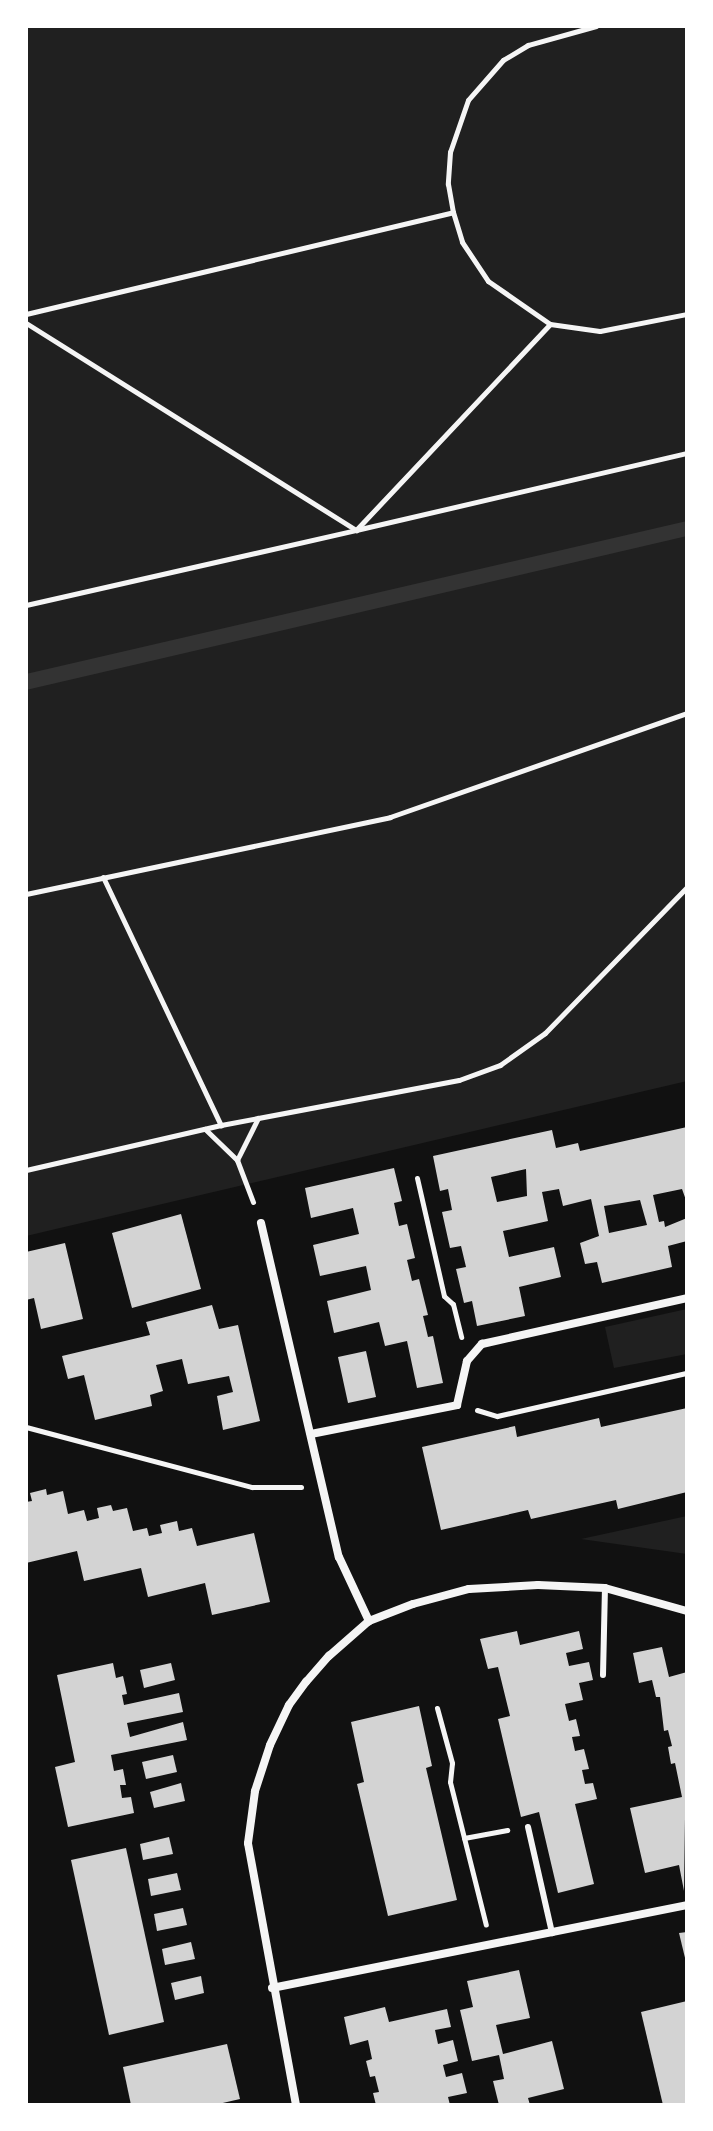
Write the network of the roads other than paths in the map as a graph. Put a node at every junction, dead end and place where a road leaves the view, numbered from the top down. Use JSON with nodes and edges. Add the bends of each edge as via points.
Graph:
{"nodes":[{"id":1,"x":261,"y":1223,"type":"road end"},
{"id":2,"x":687,"y":1298,"type":"edge"},
{"id":3,"x":311,"y":1434,"type":"junction"},
{"id":4,"x":605,"y":1588,"type":"junction"},
{"id":5,"x":687,"y":1611,"type":"edge"},
{"id":6,"x":369,"y":1621,"type":"junction"},
{"id":7,"x":603,"y":1675,"type":"dead end"},
{"id":8,"x":528,"y":1827,"type":"road end"},
{"id":9,"x":687,"y":1905,"type":"edge"},
{"id":10,"x":552,"y":1933,"type":"junction"},
{"id":11,"x":272,"y":1988,"type":"junction"},
{"id":12,"x":296,"y":2105,"type":"edge"}],
"edges":[{"from":1,"to":3,"type":"street"},
{"from":2,"to":3,"type":"street","via":[[482,1344],[467,1361],[457,1405]]},
{"from":3,"to":6,"type":"street","via":[[339,1557]]},
{"from":4,"to":5,"type":"street"},
{"from":4,"to":6,"type":"street","via":[[469,1589]]},
{"from":4,"to":7,"type":"lane"},
{"from":6,"to":11,"type":"street","via":[[329,1656],[289,1705],[255,1791],[248,1843]]},
{"from":8,"to":10,"type":"lane"},
{"from":9,"to":10,"type":"street"},
{"from":10,"to":11,"type":"street"},
{"from":11,"to":12,"type":"street"}]}
